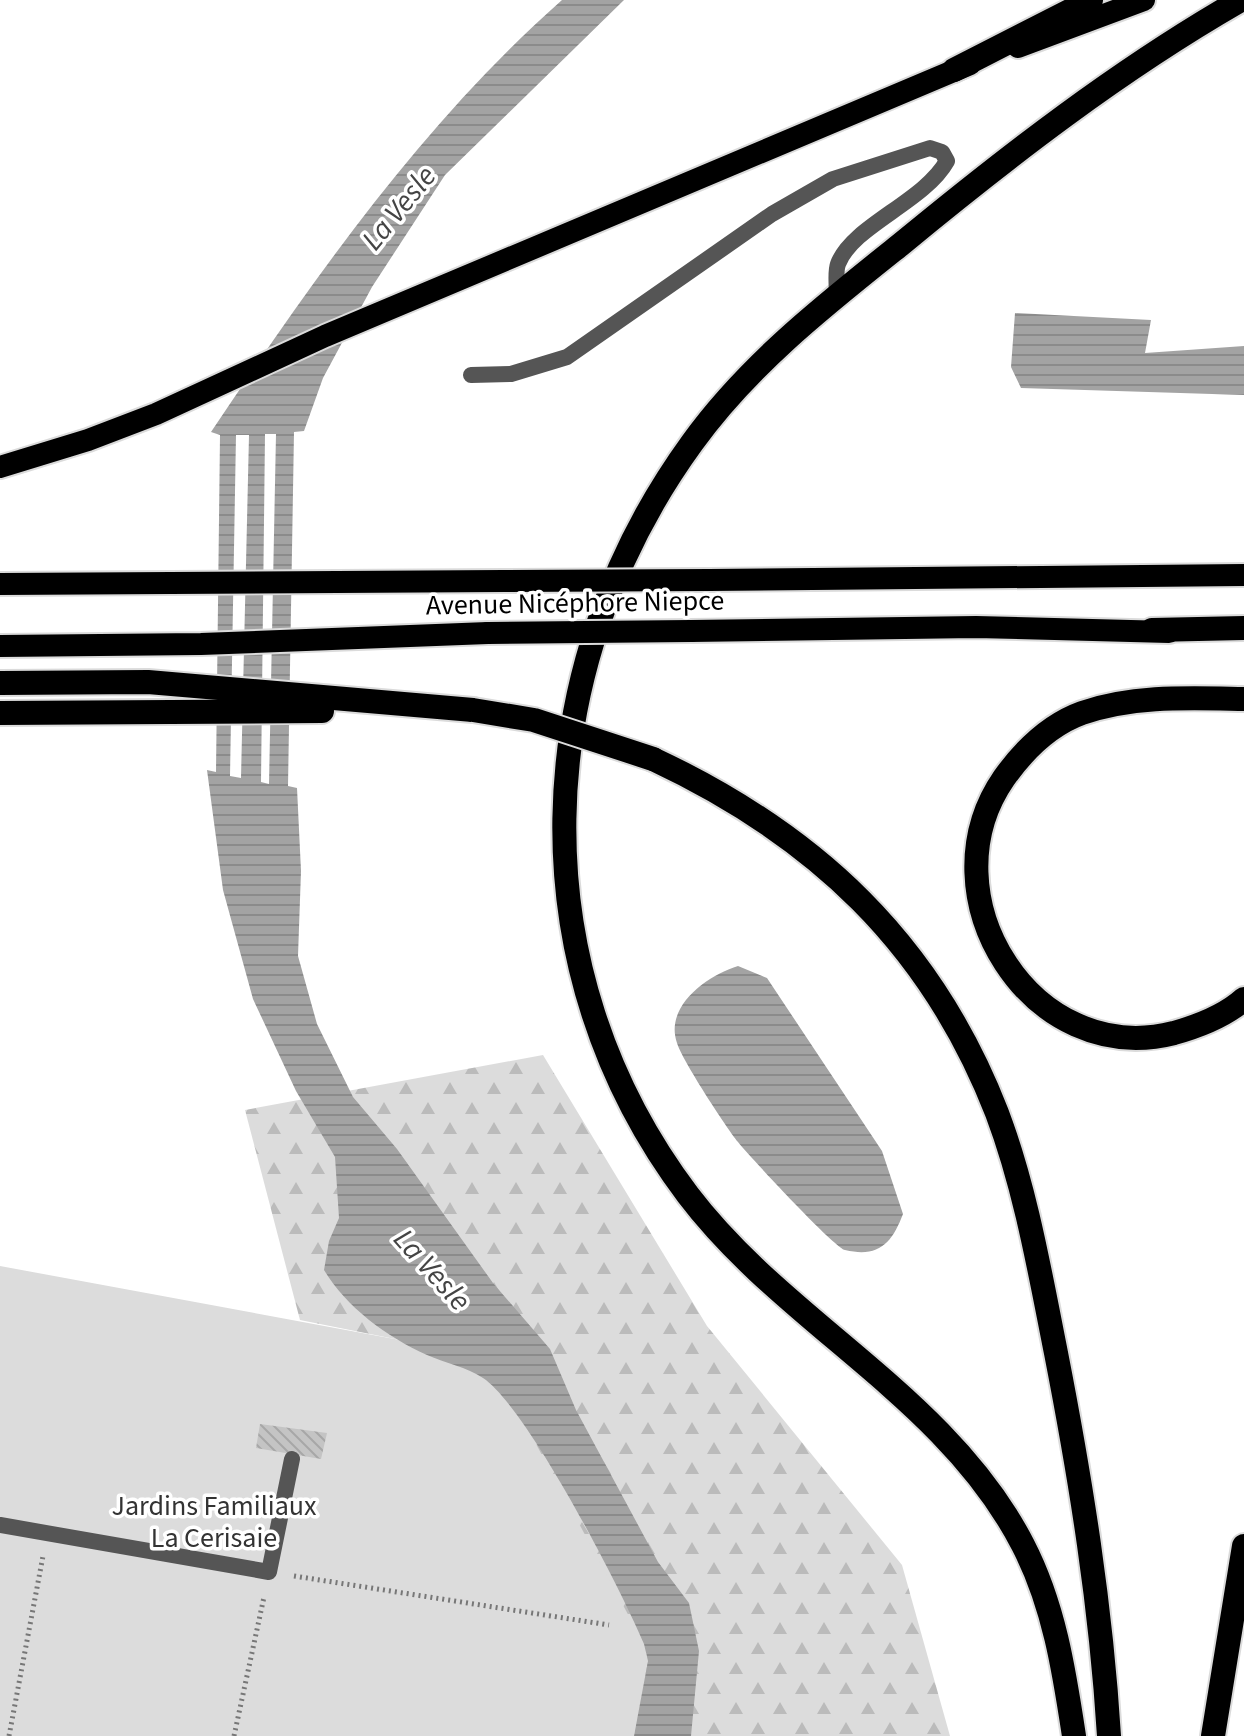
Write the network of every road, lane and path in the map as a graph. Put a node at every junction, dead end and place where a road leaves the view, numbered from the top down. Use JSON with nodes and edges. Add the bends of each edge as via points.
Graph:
{"nodes":[{"id":1,"x":1091,"y":0,"type":"edge"},
{"id":2,"x":1144,"y":0,"type":"edge"},
{"id":3,"x":1241,"y":0,"type":"edge"},
{"id":4,"x":954,"y":70,"type":"junction"},
{"id":5,"x":837,"y":295,"type":"junction"},
{"id":6,"x":471,"y":375,"type":"dead end"},
{"id":7,"x":0,"y":467,"type":"edge"},
{"id":8,"x":1244,"y":575,"type":"edge"},
{"id":9,"x":0,"y":584,"type":"edge"},
{"id":10,"x":1244,"y":628,"type":"edge"},
{"id":11,"x":1152,"y":630,"type":"junction"},
{"id":12,"x":1244,"y":640,"type":"edge"},
{"id":13,"x":0,"y":646,"type":"edge"},
{"id":14,"x":0,"y":683,"type":"edge"},
{"id":15,"x":1244,"y":699,"type":"edge"},
{"id":16,"x":473,"y":710,"type":"junction"},
{"id":17,"x":0,"y":713,"type":"edge"},
{"id":18,"x":1244,"y":999,"type":"edge"},
{"id":19,"x":292,"y":1459,"type":"dead end"},
{"id":20,"x":0,"y":1525,"type":"edge"},
{"id":21,"x":47,"y":1533,"type":"junction"},
{"id":22,"x":1244,"y":1546,"type":"edge"},
{"id":23,"x":269,"y":1572,"type":"junction"},
{"id":24,"x":609,"y":1625,"type":"dead end"},
{"id":25,"x":9,"y":1736,"type":"edge"},
{"id":26,"x":234,"y":1736,"type":"edge"},
{"id":27,"x":1074,"y":1736,"type":"edge"},
{"id":28,"x":1109,"y":1736,"type":"edge"},
{"id":29,"x":1213,"y":1736,"type":"edge"}],
"edges":[{"from":1,"to":4,"type":"highway"},
{"from":2,"to":4,"type":"highway"},
{"from":3,"to":5,"type":"highway","via":[[1087,98]]},
{"from":4,"to":7,"type":"highway","via":[[156,414]]},
{"from":5,"to":6,"type":"lane","via":[[837,265],[849,246],[937,179],[947,161],[942,152],[930,148],[833,179],[772,214],[567,357],[511,374]]},
{"from":5,"to":27,"type":"highway","via":[[749,376],[694,440],[645,514],[621,566],[584,667],[565,764],[562,840],[568,905],[591,1009],[633,1110],[659,1155],[727,1241],[920,1413],[1005,1514],[1038,1577],[1053,1621]]},
{"from":8,"to":9,"type":"highway","bridge":true},
{"from":10,"to":11,"type":"highway"},
{"from":11,"to":12,"type":"highway","name":"Avenue Nicéphore Niepce"},
{"from":11,"to":13,"type":"highway","name":"Avenue Nicéphore Niepce","bridge":true,"via":[[488,633]]},
{"from":14,"to":16,"type":"highway","via":[[148,682]]},
{"from":15,"to":18,"type":"highway","via":[[1147,699],[1081,714],[1052,728],[1017,759],[1001,783],[981,826],[976,856],[989,936],[1014,979],[1052,1013],[1099,1034],[1142,1038],[1188,1029]]},
{"from":16,"to":17,"type":"highway"},
{"from":16,"to":28,"type":"highway","bridge":true,"via":[[547,724],[653,759],[718,789],[809,851],[857,896],[903,945],[940,998],[997,1113],[1033,1239],[1093,1562]]},
{"from":19,"to":23,"type":"lane"},
{"from":20,"to":21,"type":"lane"},
{"from":21,"to":23,"type":"lane"},
{"from":21,"to":25,"type":"path"},
{"from":22,"to":29,"type":"highway"},
{"from":23,"to":24,"type":"path"},
{"from":23,"to":26,"type":"path"}]}
